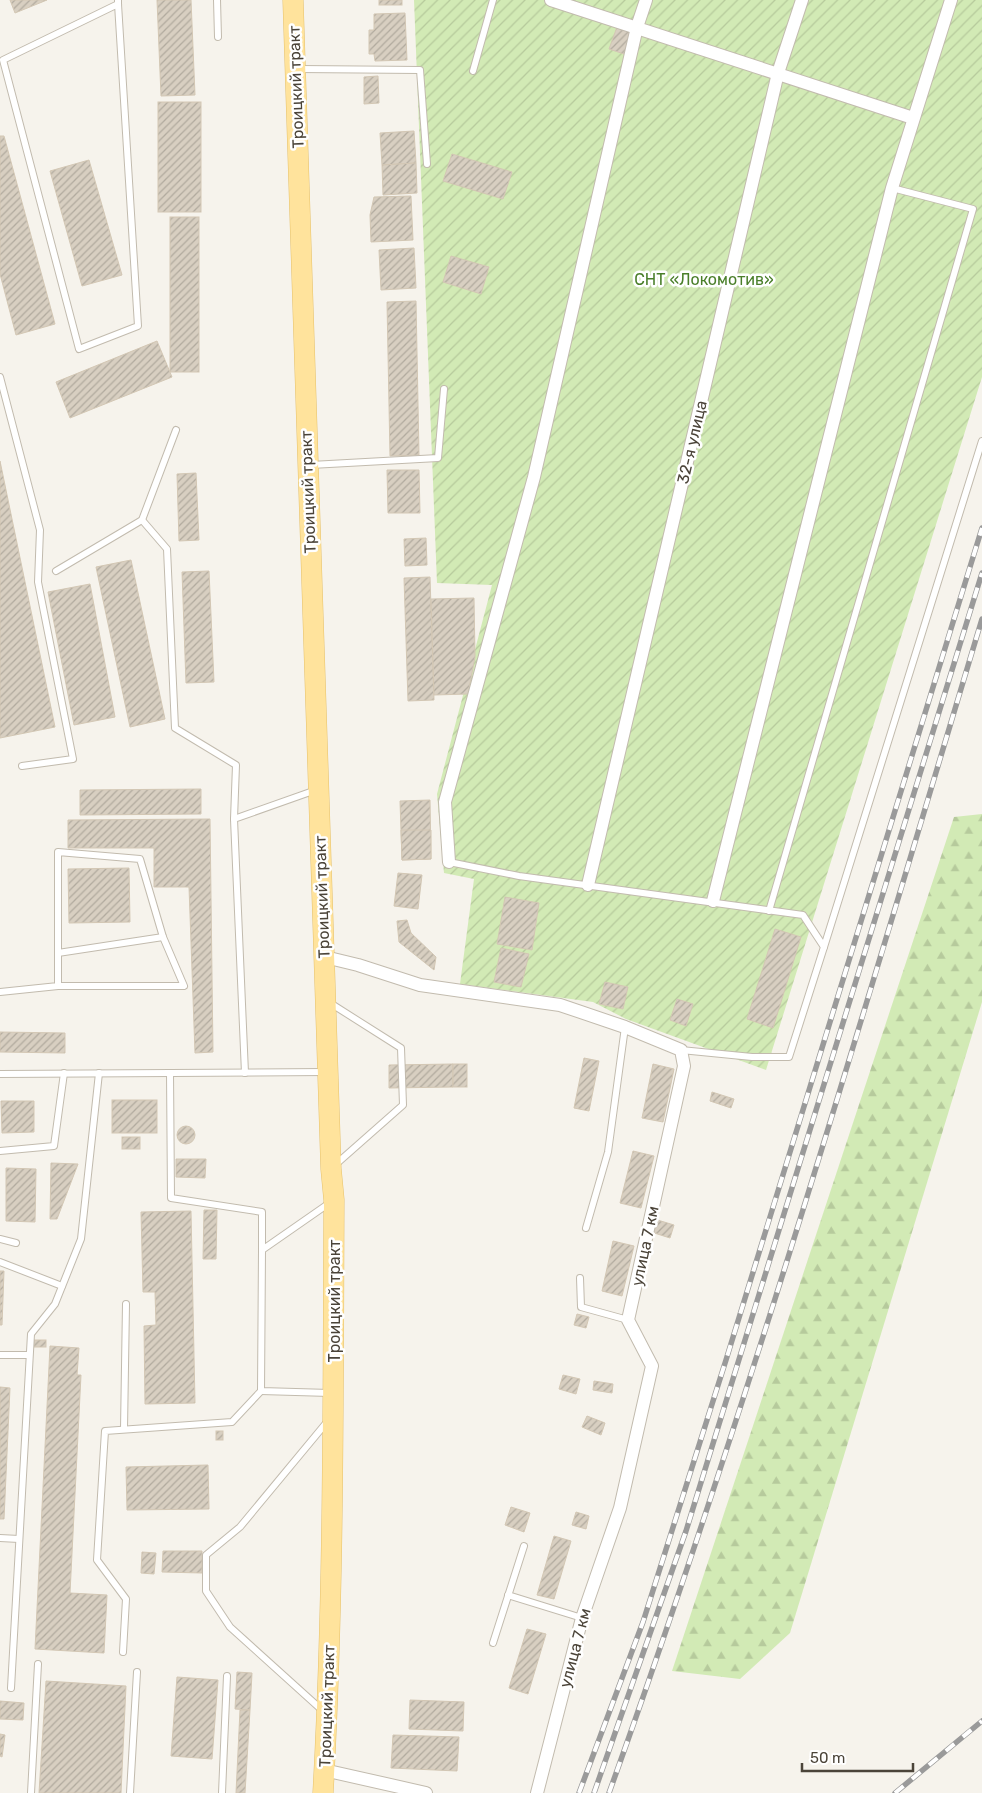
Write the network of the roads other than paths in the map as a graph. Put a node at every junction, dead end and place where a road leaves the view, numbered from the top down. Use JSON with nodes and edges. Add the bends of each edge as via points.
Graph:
{"nodes":[{"id":1,"x":217,"y":0,"type":"edge"},
{"id":2,"x":293,"y":0,"type":"edge"},
{"id":3,"x":493,"y":0,"type":"edge"},
{"id":4,"x":551,"y":0,"type":"edge"},
{"id":5,"x":646,"y":0,"type":"edge"},
{"id":6,"x":802,"y":0,"type":"edge"},
{"id":7,"x":951,"y":0,"type":"edge"},
{"id":8,"x":118,"y":2,"type":"edge"},
{"id":9,"x":637,"y":27,"type":"junction"},
{"id":10,"x":218,"y":37,"type":"dead end"},
{"id":11,"x":295,"y":69,"type":"junction"},
{"id":12,"x":473,"y":71,"type":"dead end"},
{"id":13,"x":778,"y":73,"type":"junction"},
{"id":14,"x":913,"y":118,"type":"junction"},
{"id":15,"x":427,"y":164,"type":"dead end"},
{"id":16,"x":892,"y":188,"type":"junction"},
{"id":17,"x":0,"y":377,"type":"edge"},
{"id":18,"x":444,"y":389,"type":"dead end"},
{"id":19,"x":176,"y":430,"type":"dead end"},
{"id":20,"x":982,"y":440,"type":"edge"},
{"id":21,"x":308,"y":466,"type":"junction"},
{"id":22,"x":142,"y":520,"type":"junction"},
{"id":23,"x":56,"y":571,"type":"dead end"},
{"id":24,"x":22,"y":766,"type":"dead end"},
{"id":25,"x":318,"y":789,"type":"junction"},
{"id":26,"x":234,"y":820,"type":"junction"},
{"id":27,"x":448,"y":862,"type":"joint"},
{"id":28,"x":588,"y":885,"type":"junction"},
{"id":29,"x":713,"y":901,"type":"junction"},
{"id":30,"x":769,"y":910,"type":"junction"},
{"id":31,"x":163,"y":937,"type":"junction"},
{"id":32,"x":824,"y":947,"type":"junction"},
{"id":33,"x":58,"y":953,"type":"junction"},
{"id":34,"x":325,"y":957,"type":"junction"},
{"id":35,"x":58,"y":986,"type":"junction"},
{"id":36,"x":0,"y":992,"type":"edge"},
{"id":37,"x":327,"y":1001,"type":"junction"},
{"id":38,"x":625,"y":1027,"type":"junction"},
{"id":39,"x":680,"y":1050,"type":"junction"},
{"id":40,"x":327,"y":1072,"type":"junction"},
{"id":41,"x":64,"y":1073,"type":"junction"},
{"id":42,"x":99,"y":1073,"type":"junction"},
{"id":43,"x":170,"y":1073,"type":"junction"},
{"id":44,"x":245,"y":1073,"type":"junction"},
{"id":45,"x":0,"y":1074,"type":"edge"},
{"id":46,"x":0,"y":1150,"type":"edge"},
{"id":47,"x":330,"y":1169,"type":"junction"},
{"id":48,"x":334,"y":1200,"type":"junction"},
{"id":49,"x":586,"y":1228,"type":"dead end"},
{"id":50,"x":0,"y":1238,"type":"edge"},
{"id":51,"x":16,"y":1243,"type":"dead end"},
{"id":52,"x":262,"y":1250,"type":"junction"},
{"id":53,"x":0,"y":1262,"type":"edge"},
{"id":54,"x":580,"y":1278,"type":"dead end"},
{"id":55,"x":62,"y":1286,"type":"junction"},
{"id":56,"x":126,"y":1304,"type":"dead end"},
{"id":57,"x":628,"y":1320,"type":"junction"},
{"id":58,"x":0,"y":1355,"type":"edge"},
{"id":59,"x":29,"y":1355,"type":"junction"},
{"id":60,"x":261,"y":1391,"type":"junction"},
{"id":61,"x":333,"y":1393,"type":"junction"},
{"id":62,"x":333,"y":1415,"type":"junction"},
{"id":63,"x":124,"y":1429,"type":"junction"},
{"id":64,"x":0,"y":1538,"type":"edge"},
{"id":65,"x":19,"y":1539,"type":"junction"},
{"id":66,"x":524,"y":1546,"type":"dead end"},
{"id":67,"x":508,"y":1595,"type":"junction"},
{"id":68,"x":582,"y":1618,"type":"junction"},
{"id":69,"x":494,"y":1643,"type":"dead end"},
{"id":70,"x":123,"y":1652,"type":"dead end"},
{"id":71,"x":38,"y":1664,"type":"dead end"},
{"id":72,"x":137,"y":1672,"type":"dead end"},
{"id":73,"x":227,"y":1676,"type":"dead end"},
{"id":74,"x":11,"y":1688,"type":"dead end"},
{"id":75,"x":328,"y":1715,"type":"junction"},
{"id":76,"x":324,"y":1770,"type":"junction"},
{"id":77,"x":31,"y":1793,"type":"edge"},
{"id":78,"x":130,"y":1793,"type":"edge"},
{"id":79,"x":222,"y":1793,"type":"edge"},
{"id":80,"x":323,"y":1793,"type":"edge"},
{"id":81,"x":426,"y":1793,"type":"edge"},
{"id":82,"x":537,"y":1793,"type":"edge"}],
"edges":[{"from":1,"to":10,"type":"lane"},
{"from":2,"to":11,"type":"main road","name":"Троицкий тракт"},
{"from":3,"to":12,"type":"lane"},
{"from":4,"to":9,"type":"street"},
{"from":5,"to":9,"type":"street"},
{"from":6,"to":13,"type":"street","name":"32-я улица"},
{"from":7,"to":14,"type":"street"},
{"from":8,"to":8,"type":"lane","via":[[138,326],[80,349],[3,60]]},
{"from":9,"to":13,"type":"street"},
{"from":9,"to":27,"type":"street","via":[[534,477],[445,802]]},
{"from":11,"to":15,"type":"lane","via":[[420,70]]},
{"from":11,"to":21,"type":"main road","name":"Троицкий тракт"},
{"from":13,"to":14,"type":"street"},
{"from":13,"to":28,"type":"street","name":"32-я улица"},
{"from":14,"to":16,"type":"street"},
{"from":16,"to":29,"type":"street"},
{"from":16,"to":30,"type":"lane","via":[[974,210]]},
{"from":17,"to":24,"type":"lane","via":[[40,530],[38,582],[73,759]]},
{"from":18,"to":21,"type":"lane","via":[[438,458]]},
{"from":19,"to":22,"type":"lane"},
{"from":20,"to":32,"type":"lane"},
{"from":21,"to":25,"type":"main road","name":"Троицкий тракт"},
{"from":22,"to":23,"type":"lane"},
{"from":22,"to":26,"type":"lane","via":[[167,549],[175,728],[236,765]]},
{"from":25,"to":26,"type":"lane"},
{"from":25,"to":34,"type":"main road","name":"Троицкий тракт"},
{"from":26,"to":44,"type":"lane"},
{"from":27,"to":28,"type":"lane"},
{"from":28,"to":29,"type":"lane"},
{"from":29,"to":30,"type":"lane"},
{"from":30,"to":32,"type":"lane","via":[[803,916]]},
{"from":31,"to":33,"type":"lane"},
{"from":31,"to":33,"type":"lane","via":[[140,859],[58,852]]},
{"from":31,"to":35,"type":"lane","via":[[184,986]]},
{"from":32,"to":39,"type":"lane","via":[[789,1057]]},
{"from":33,"to":35,"type":"lane"},
{"from":34,"to":37,"type":"main road","name":"Троицкий тракт"},
{"from":34,"to":38,"type":"street","via":[[420,986],[560,1005]]},
{"from":35,"to":36,"type":"lane"},
{"from":37,"to":40,"type":"main road","name":"Троицкий тракт"},
{"from":37,"to":47,"type":"lane","via":[[401,1048],[403,1104]]},
{"from":38,"to":39,"type":"street"},
{"from":38,"to":49,"type":"lane","via":[[608,1152]]},
{"from":39,"to":57,"type":"street","name":"улица 7 км","via":[[684,1066]]},
{"from":40,"to":44,"type":"lane"},
{"from":40,"to":47,"type":"main road","name":"Троицкий тракт"},
{"from":41,"to":42,"type":"lane"},
{"from":41,"to":45,"type":"lane"},
{"from":41,"to":46,"type":"lane","via":[[54,1146]]},
{"from":42,"to":43,"type":"lane"},
{"from":42,"to":55,"type":"lane","via":[[82,1239]]},
{"from":43,"to":44,"type":"lane"},
{"from":43,"to":52,"type":"lane","via":[[172,1198],[262,1212]]},
{"from":47,"to":48,"type":"main road","name":"Троицкий тракт"},
{"from":48,"to":52,"type":"lane"},
{"from":48,"to":61,"type":"main road","name":"Троицкий тракт"},
{"from":50,"to":51,"type":"lane"},
{"from":52,"to":60,"type":"lane"},
{"from":53,"to":55,"type":"lane"},
{"from":54,"to":57,"type":"lane","via":[[581,1307]]},
{"from":55,"to":59,"type":"lane","via":[[55,1304],[31,1334]]},
{"from":56,"to":63,"type":"lane"},
{"from":57,"to":68,"type":"street","name":"улица 7 км","via":[[652,1366],[620,1508]]},
{"from":58,"to":59,"type":"lane"},
{"from":59,"to":65,"type":"lane"},
{"from":60,"to":61,"type":"lane"},
{"from":60,"to":63,"type":"lane","via":[[232,1422]]},
{"from":61,"to":62,"type":"main road","name":"Троицкий тракт"},
{"from":62,"to":75,"type":"main road","name":"Троицкий тракт"},
{"from":62,"to":75,"type":"lane","via":[[240,1527],[206,1555],[206,1591],[230,1627]]},
{"from":63,"to":70,"type":"lane","via":[[105,1431],[97,1560],[126,1599]]},
{"from":64,"to":65,"type":"lane"},
{"from":65,"to":74,"type":"lane"},
{"from":66,"to":67,"type":"lane"},
{"from":67,"to":68,"type":"lane"},
{"from":67,"to":69,"type":"lane"},
{"from":68,"to":82,"type":"street","name":"улица 7 км"},
{"from":71,"to":77,"type":"lane"},
{"from":72,"to":78,"type":"lane"},
{"from":73,"to":79,"type":"lane"},
{"from":75,"to":76,"type":"main road","name":"Троицкий тракт"},
{"from":76,"to":80,"type":"main road","name":"Троицкий тракт"},
{"from":76,"to":81,"type":"street"}]}
